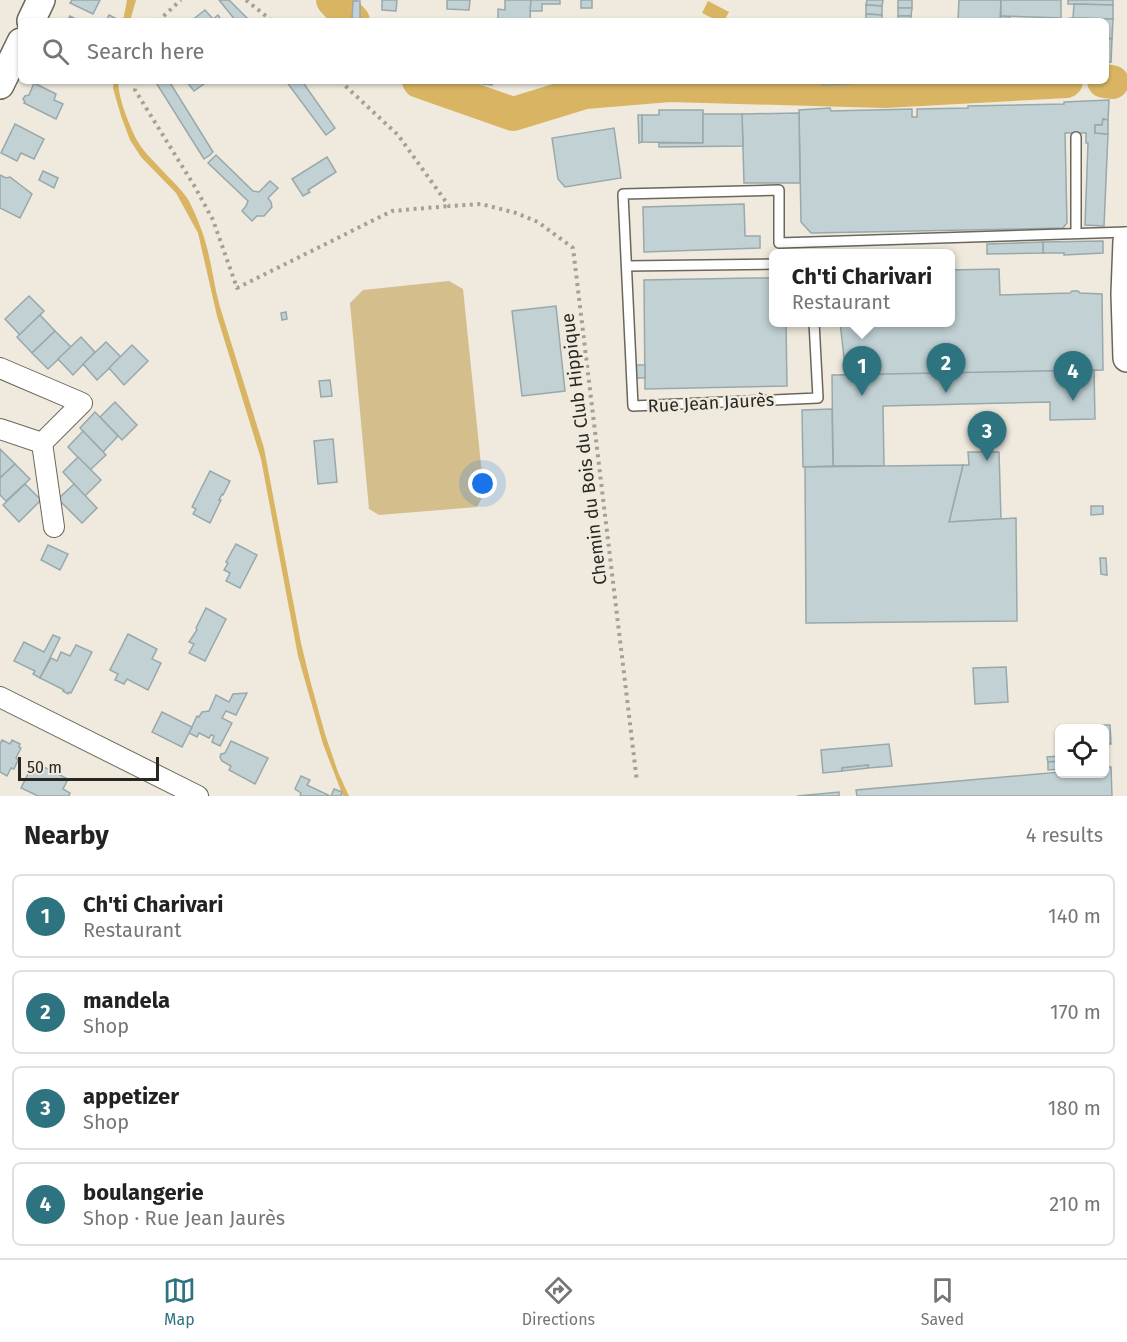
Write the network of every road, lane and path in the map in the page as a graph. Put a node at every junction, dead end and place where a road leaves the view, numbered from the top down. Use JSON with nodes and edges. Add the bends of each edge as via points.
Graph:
{"nodes":[{"id":1,"x":41,"y":0,"type":"edge"},
{"id":2,"x":181,"y":0,"type":"edge"},
{"id":3,"x":246,"y":0,"type":"edge"},
{"id":4,"x":32,"y":18,"type":"edge"},
{"id":5,"x":161,"y":18,"type":"edge"},
{"id":6,"x":268,"y":18,"type":"edge"},
{"id":7,"x":18,"y":48,"type":"edge"},
{"id":8,"x":136,"y":84,"type":"edge"},
{"id":9,"x":343,"y":84,"type":"edge"},
{"id":10,"x":0,"y":85,"type":"edge"},
{"id":11,"x":1076,"y":138,"type":"dead end"},
{"id":12,"x":449,"y":206,"type":"junction"},
{"id":13,"x":1127,"y":232,"type":"edge"},
{"id":14,"x":1076,"y":233,"type":"junction"},
{"id":15,"x":1127,"y":241,"type":"edge"},
{"id":16,"x":811,"y":242,"type":"junction"},
{"id":17,"x":779,"y":243,"type":"junction"},
{"id":18,"x":779,"y":249,"type":"edge"},
{"id":19,"x":811,"y":249,"type":"edge"},
{"id":20,"x":769,"y":264,"type":"edge"},
{"id":21,"x":627,"y":266,"type":"junction"},
{"id":22,"x":1126,"y":294,"type":"edge"},
{"id":23,"x":814,"y":327,"type":"edge"},
{"id":24,"x":1127,"y":358,"type":"edge"},
{"id":25,"x":0,"y":368,"type":"edge"},
{"id":26,"x":0,"y":429,"type":"edge"},
{"id":27,"x":42,"y":443,"type":"junction"},
{"id":28,"x":54,"y":527,"type":"dead end"},
{"id":29,"x":0,"y":697,"type":"edge"},
{"id":30,"x":637,"y":782,"type":"dead end"},
{"id":31,"x":198,"y":796,"type":"edge"}],
"edges":[{"from":1,"to":4,"type":"main road"},
{"from":2,"to":5,"type":"path"},
{"from":3,"to":6,"type":"path"},
{"from":7,"to":10,"type":"main road"},
{"from":8,"to":12,"type":"path","name":"Chemin du Bois du Club Hippique","via":[[135,90],[213,220],[237,288],[392,211]]},
{"from":9,"to":12,"type":"path","via":[[398,135]]},
{"from":11,"to":14,"type":"lane"},
{"from":12,"to":30,"type":"path","name":"Chemin du Bois du Club Hippique","via":[[481,204],[516,213],[538,222],[573,248]]},
{"from":13,"to":14,"type":"lane"},
{"from":14,"to":16,"type":"lane"},
{"from":15,"to":22,"type":"main road"},
{"from":16,"to":17,"type":"lane"},
{"from":16,"to":19,"type":"lane"},
{"from":17,"to":18,"type":"lane","name":"Rue Jean Jaurès"},
{"from":17,"to":21,"type":"lane","name":"Rue Jean Jaurès","via":[[779,190],[623,194]]},
{"from":20,"to":21,"type":"lane"},
{"from":21,"to":23,"type":"lane","name":"Rue Jean Jaurès","via":[[633,406],[818,398]]},
{"from":22,"to":24,"type":"main road"},
{"from":25,"to":27,"type":"street","via":[[82,403]]},
{"from":26,"to":27,"type":"street"},
{"from":27,"to":28,"type":"street"},
{"from":29,"to":31,"type":"street"}]}
